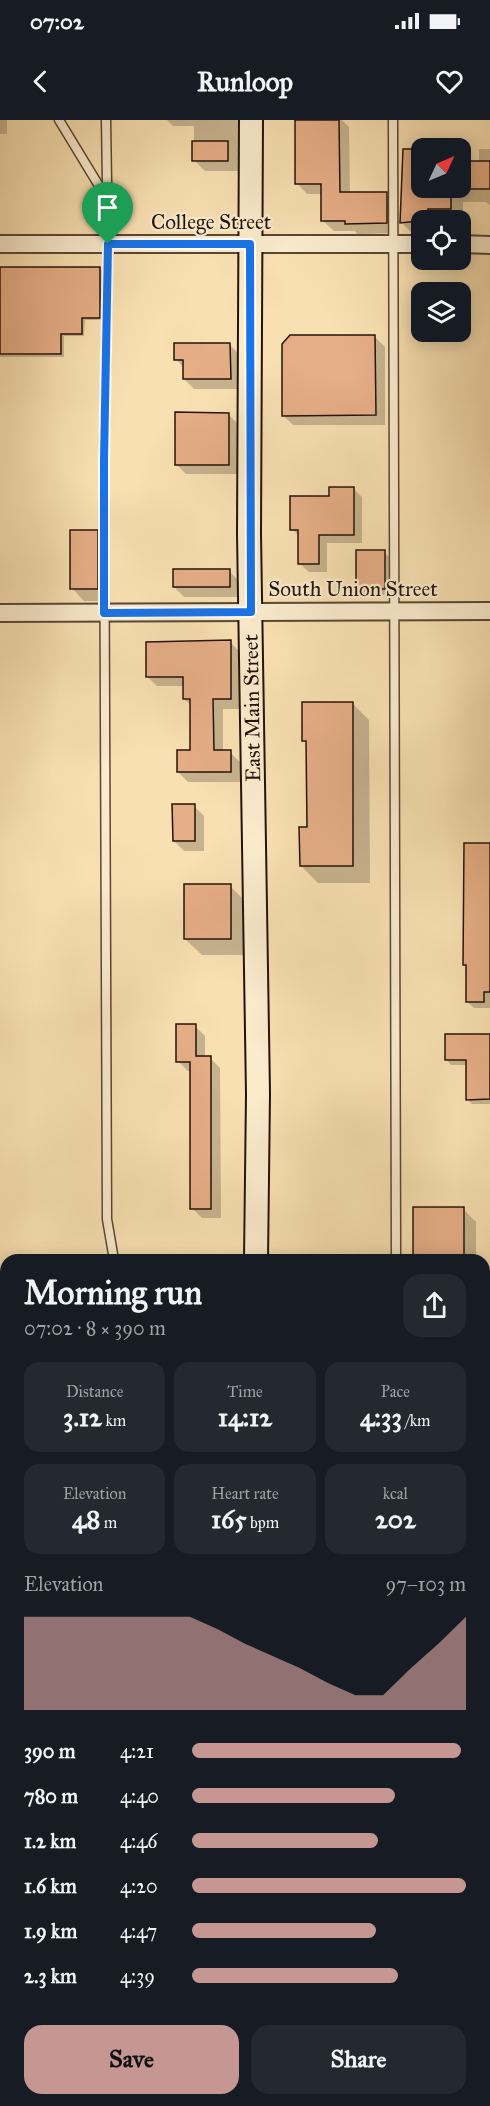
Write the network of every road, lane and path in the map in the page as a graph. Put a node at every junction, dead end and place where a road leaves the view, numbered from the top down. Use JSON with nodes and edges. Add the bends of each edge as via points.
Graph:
{"nodes":[{"id":1,"x":59,"y":120,"type":"edge"},
{"id":2,"x":106,"y":120,"type":"edge"},
{"id":3,"x":251,"y":120,"type":"edge"},
{"id":4,"x":393,"y":120,"type":"edge"},
{"id":5,"x":108,"y":200,"type":"junction"},
{"id":6,"x":0,"y":244,"type":"edge"},
{"id":7,"x":108,"y":244,"type":"junction"},
{"id":8,"x":250,"y":244,"type":"junction"},
{"id":9,"x":393,"y":244,"type":"junction"},
{"id":10,"x":411,"y":244,"type":"edge"},
{"id":11,"x":471,"y":244,"type":"edge"},
{"id":12,"x":490,"y":244,"type":"edge"},
{"id":13,"x":490,"y":611,"type":"edge"},
{"id":14,"x":251,"y":612,"type":"junction"},
{"id":15,"x":394,"y":612,"type":"junction"},
{"id":16,"x":0,"y":613,"type":"edge"},
{"id":17,"x":104,"y":613,"type":"junction"},
{"id":18,"x":113,"y":1254,"type":"edge"},
{"id":19,"x":256,"y":1254,"type":"edge"},
{"id":20,"x":396,"y":1254,"type":"edge"}],
"edges":[{"from":1,"to":5,"type":"lane"},
{"from":2,"to":5,"type":"lane"},
{"from":3,"to":8,"type":"main road","name":"East Main Street"},
{"from":4,"to":9,"type":"lane"},
{"from":5,"to":7,"type":"lane"},
{"from":6,"to":7,"type":"street","name":"College Street"},
{"from":7,"to":8,"type":"street","name":"College Street"},
{"from":7,"to":17,"type":"lane"},
{"from":8,"to":9,"type":"street","name":"College Street"},
{"from":8,"to":14,"type":"main road","name":"East Main Street"},
{"from":9,"to":10,"type":"street","name":"College Street"},
{"from":9,"to":15,"type":"lane"},
{"from":11,"to":12,"type":"street"},
{"from":13,"to":15,"type":"street","name":"South Union Street"},
{"from":14,"to":15,"type":"street","name":"South Union Street"},
{"from":14,"to":17,"type":"street","name":"South Union Street"},
{"from":14,"to":19,"type":"main road","name":"East Main Street","via":[[258,1094]]},
{"from":15,"to":20,"type":"lane"},
{"from":16,"to":17,"type":"street","name":"South Union Street"},
{"from":17,"to":18,"type":"lane","via":[[107,1219]]}]}
